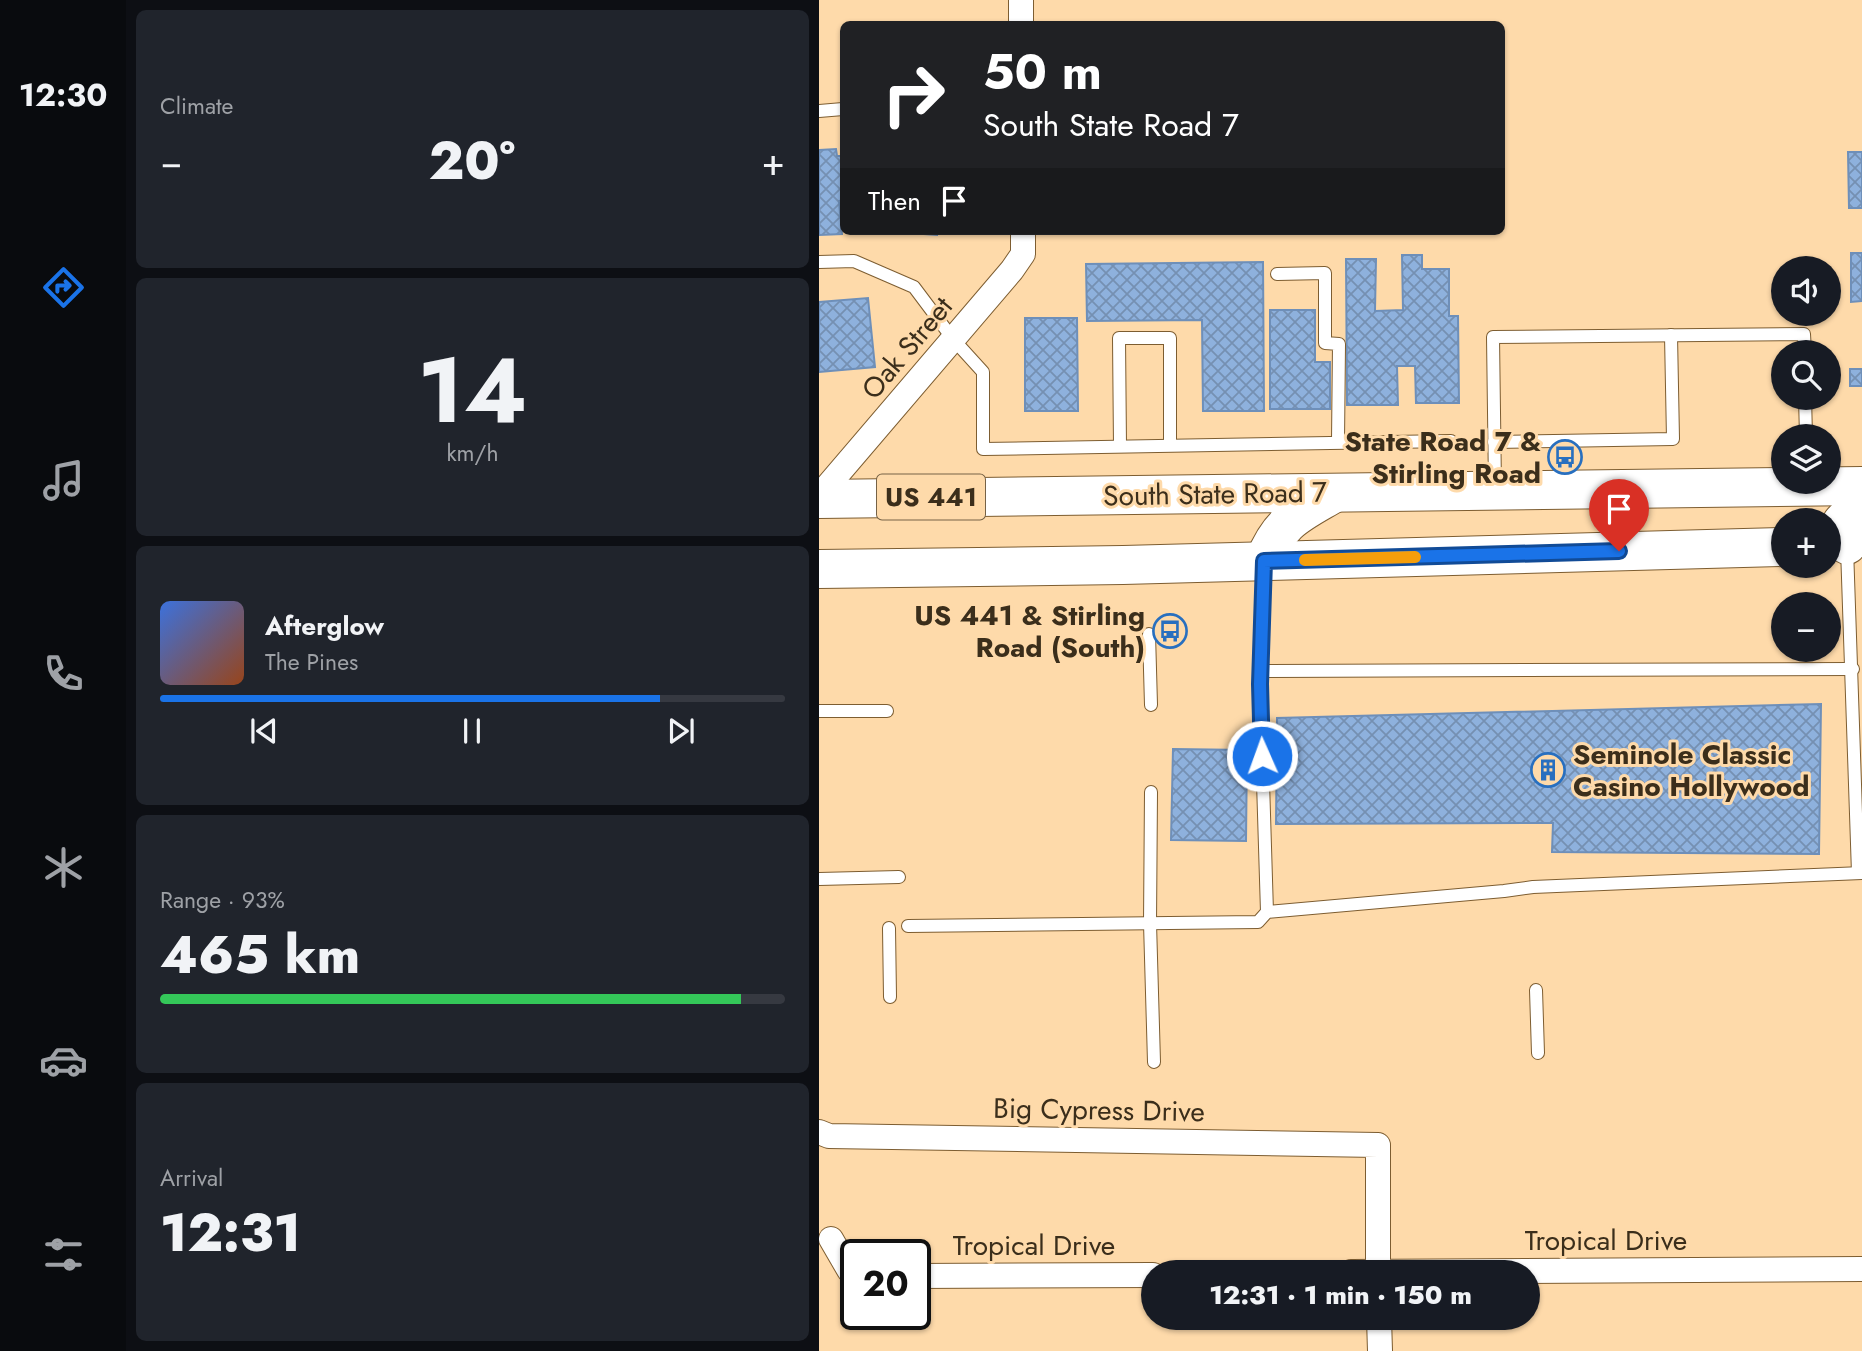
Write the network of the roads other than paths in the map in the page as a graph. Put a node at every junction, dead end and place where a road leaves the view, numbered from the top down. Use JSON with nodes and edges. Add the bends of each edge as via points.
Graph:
{"nodes":[{"id":1,"x":1021,"y":0,"type":"edge"},
{"id":2,"x":1021,"y":21,"type":"edge"},
{"id":3,"x":840,"y":109,"type":"edge"},
{"id":4,"x":819,"y":111,"type":"edge"},
{"id":5,"x":1023,"y":235,"type":"edge"},
{"id":6,"x":819,"y":262,"type":"edge"},
{"id":7,"x":1277,"y":274,"type":"dead end"},
{"id":8,"x":1671,"y":335,"type":"junction"},
{"id":9,"x":953,"y":339,"type":"junction"},
{"id":10,"x":1804,"y":340,"type":"edge"},
{"id":11,"x":1338,"y":441,"type":"junction"},
{"id":12,"x":1451,"y":441,"type":"dead end"},
{"id":13,"x":1494,"y":442,"type":"junction"},
{"id":14,"x":1170,"y":445,"type":"junction"},
{"id":15,"x":1120,"y":446,"type":"junction"},
{"id":16,"x":1771,"y":485,"type":"edge"},
{"id":17,"x":1841,"y":485,"type":"edge"},
{"id":18,"x":1862,"y":486,"type":"edge"},
{"id":19,"x":1495,"y":491,"type":"junction"},
{"id":20,"x":1334,"y":493,"type":"junction"},
{"id":21,"x":819,"y":498,"type":"edge"},
{"id":22,"x":1862,"y":501,"type":"edge"},
{"id":23,"x":1846,"y":545,"type":"edge"},
{"id":24,"x":1771,"y":547,"type":"edge"},
{"id":25,"x":1264,"y":561,"type":"junction"},
{"id":26,"x":819,"y":569,"type":"edge"},
{"id":27,"x":1149,"y":634,"type":"dead end"},
{"id":28,"x":1853,"y":669,"type":"junction"},
{"id":29,"x":1261,"y":671,"type":"junction"},
{"id":30,"x":1862,"y":701,"type":"edge"},
{"id":31,"x":1151,"y":705,"type":"dead end"},
{"id":32,"x":819,"y":710,"type":"edge"},
{"id":33,"x":887,"y":711,"type":"dead end"},
{"id":34,"x":1151,"y":792,"type":"dead end"},
{"id":35,"x":1860,"y":873,"type":"edge"},
{"id":36,"x":899,"y":877,"type":"dead end"},
{"id":37,"x":819,"y":879,"type":"edge"},
{"id":38,"x":1267,"y":912,"type":"junction"},
{"id":39,"x":1150,"y":923,"type":"junction"},
{"id":40,"x":908,"y":926,"type":"dead end"},
{"id":41,"x":889,"y":929,"type":"dead end"},
{"id":42,"x":1536,"y":990,"type":"dead end"},
{"id":43,"x":890,"y":997,"type":"dead end"},
{"id":44,"x":1538,"y":1053,"type":"dead end"},
{"id":45,"x":1154,"y":1062,"type":"dead end"},
{"id":46,"x":819,"y":1132,"type":"edge"},
{"id":47,"x":831,"y":1239,"type":"dead end"},
{"id":48,"x":840,"y":1254,"type":"edge"},
{"id":49,"x":1378,"y":1260,"type":"edge"},
{"id":50,"x":1862,"y":1269,"type":"edge"},
{"id":51,"x":1540,"y":1270,"type":"edge"},
{"id":52,"x":1141,"y":1275,"type":"edge"},
{"id":53,"x":931,"y":1276,"type":"edge"},
{"id":54,"x":1379,"y":1330,"type":"edge"},
{"id":55,"x":1380,"y":1351,"type":"edge"}],
"edges":[{"from":1,"to":2,"type":"street"},
{"from":3,"to":4,"type":"lane"},
{"from":5,"to":9,"type":"street","name":"Oak Street","via":[[1023,254]]},
{"from":6,"to":9,"type":"lane","via":[[854,261],[914,287]]},
{"from":7,"to":11,"type":"lane","via":[[1325,273],[1325,343],[1339,344]]},
{"from":8,"to":10,"type":"lane","via":[[1804,334]]},
{"from":8,"to":13,"type":"lane","via":[[1493,337]]},
{"from":8,"to":13,"type":"lane","via":[[1673,439]]},
{"from":9,"to":15,"type":"lane","via":[[982,372],[983,449]]},
{"from":9,"to":21,"type":"street","name":"Oak Street"},
{"from":11,"to":12,"type":"lane"},
{"from":11,"to":14,"type":"lane"},
{"from":13,"to":19,"type":"lane"},
{"from":14,"to":15,"type":"lane"},
{"from":14,"to":15,"type":"lane","via":[[1170,338],[1119,338]]},
{"from":16,"to":19,"type":"main road","name":"South State Road 7","number":"US 441"},
{"from":17,"to":18,"type":"main road","name":"South State Road 7","number":"US 441"},
{"from":19,"to":20,"type":"main road","name":"South State Road 7","number":"US 441"},
{"from":20,"to":21,"type":"main road","name":"South State Road 7","number":"US 441"},
{"from":20,"to":25,"type":"main road","via":[[1291,518],[1273,539]]},
{"from":22,"to":23,"type":"main road","via":[[1842,522]]},
{"from":23,"to":28,"type":"lane"},
{"from":24,"to":25,"type":"main road"},
{"from":25,"to":26,"type":"main road"},
{"from":25,"to":29,"type":"lane"},
{"from":27,"to":31,"type":"lane"},
{"from":28,"to":29,"type":"lane"},
{"from":28,"to":30,"type":"lane"},
{"from":28,"to":35,"type":"lane"},
{"from":29,"to":38,"type":"lane"},
{"from":32,"to":33,"type":"lane"},
{"from":34,"to":39,"type":"lane"},
{"from":35,"to":38,"type":"lane","via":[[1533,887]]},
{"from":36,"to":37,"type":"lane"},
{"from":38,"to":39,"type":"lane","via":[[1258,922]]},
{"from":39,"to":40,"type":"lane"},
{"from":39,"to":45,"type":"lane"},
{"from":41,"to":43,"type":"lane"},
{"from":42,"to":44,"type":"lane"},
{"from":46,"to":49,"type":"street","name":"Big Cypress Drive","via":[[829,1136],[1378,1145]]},
{"from":47,"to":48,"type":"street"},
{"from":50,"to":51,"type":"street","name":"Tropical Drive"},
{"from":52,"to":53,"type":"street","name":"Tropical Drive"},
{"from":54,"to":55,"type":"street"}]}
